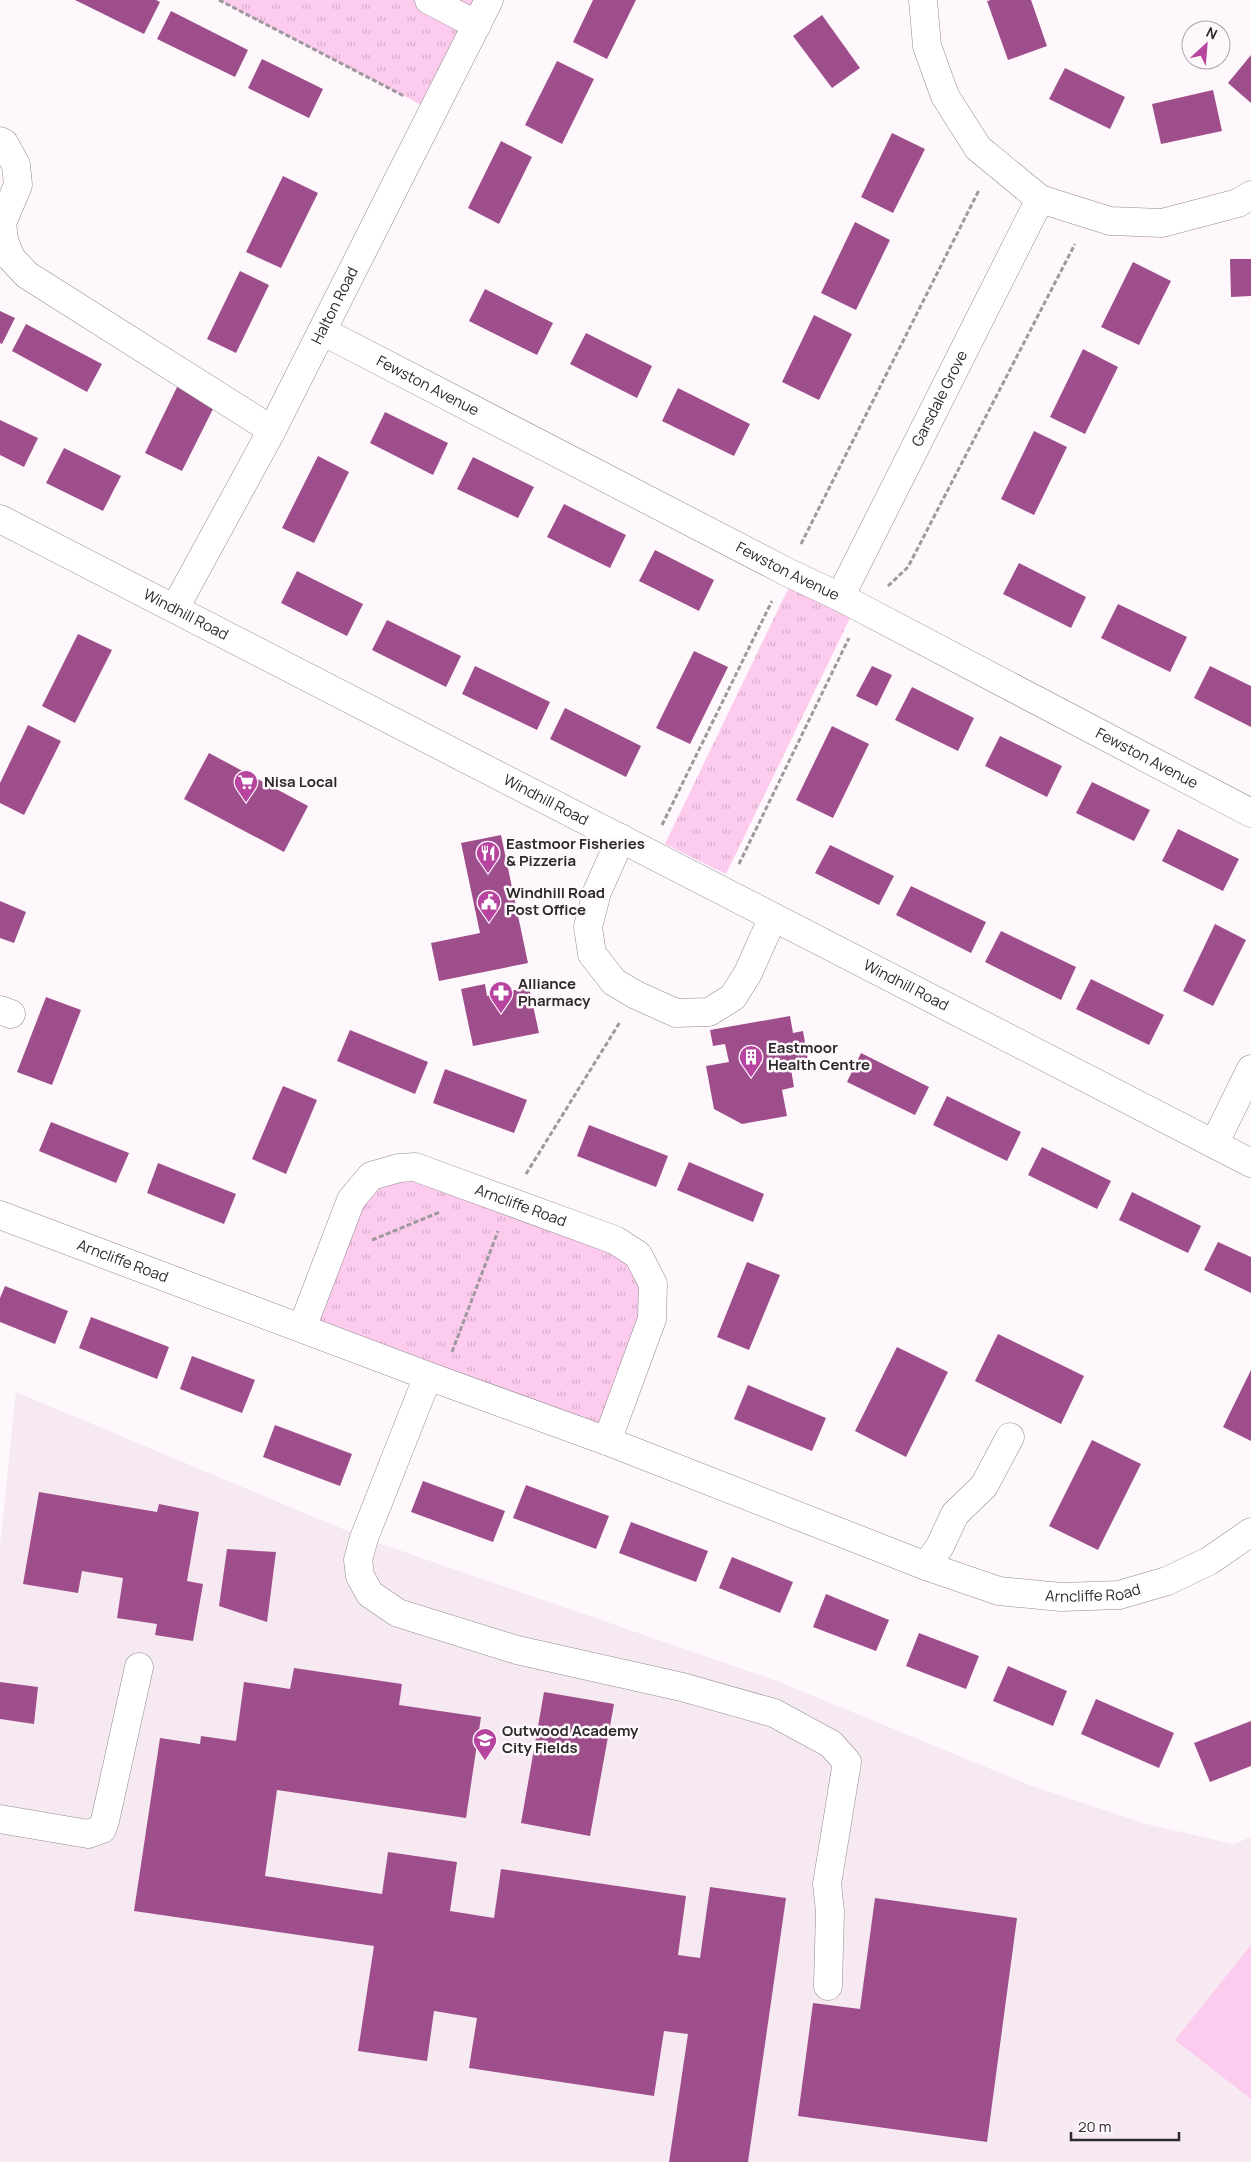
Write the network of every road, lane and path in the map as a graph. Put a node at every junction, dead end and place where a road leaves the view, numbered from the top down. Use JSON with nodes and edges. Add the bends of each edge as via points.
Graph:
{"nodes":[{"id":1,"x":219,"y":0,"type":"edge"},
{"id":2,"x":429,"y":0,"type":"edge"},
{"id":3,"x":489,"y":0,"type":"edge"},
{"id":4,"x":923,"y":0,"type":"edge"},
{"id":5,"x":477,"y":25,"type":"junction"},
{"id":6,"x":433,"y":111,"type":"junction"},
{"id":7,"x":0,"y":141,"type":"edge"},
{"id":8,"x":994,"y":161,"type":"junction"},
{"id":9,"x":1251,"y":195,"type":"edge"},
{"id":10,"x":1040,"y":198,"type":"junction"},
{"id":11,"x":1090,"y":214,"type":"junction"},
{"id":12,"x":322,"y":331,"type":"junction"},
{"id":13,"x":272,"y":430,"type":"junction"},
{"id":14,"x":0,"y":519,"type":"edge"},
{"id":15,"x":787,"y":572,"type":"junction"},
{"id":16,"x":852,"y":603,"type":"junction"},
{"id":17,"x":175,"y":608,"type":"junction"},
{"id":18,"x":1251,"y":813,"type":"edge"},
{"id":19,"x":620,"y":838,"type":"junction"},
{"id":20,"x":649,"y":853,"type":"junction"},
{"id":21,"x":725,"y":892,"type":"junction"},
{"id":22,"x":773,"y":917,"type":"junction"},
{"id":23,"x":1251,"y":1069,"type":"edge"},
{"id":24,"x":1214,"y":1144,"type":"junction"},
{"id":25,"x":1251,"y":1163,"type":"edge"},
{"id":26,"x":487,"y":1193,"type":"junction"},
{"id":27,"x":0,"y":1215,"type":"edge"},
{"id":28,"x":329,"y":1257,"type":"junction"},
{"id":29,"x":302,"y":1328,"type":"junction"},
{"id":30,"x":428,"y":1376,"type":"junction"},
{"id":31,"x":1010,"y":1436,"type":"dead end"},
{"id":32,"x":607,"y":1441,"type":"junction"},
{"id":33,"x":1251,"y":1532,"type":"edge"},
{"id":34,"x":926,"y":1566,"type":"junction"},
{"id":35,"x":139,"y":1668,"type":"dead end"},
{"id":36,"x":0,"y":1819,"type":"edge"},
{"id":37,"x":828,"y":1986,"type":"dead end"}],
"edges":[{"from":1,"to":6,"type":"path"},
{"from":2,"to":5,"type":"street"},
{"from":3,"to":5,"type":"street","name":"Halton Road"},
{"from":4,"to":8,"type":"street","via":[[927,46],[945,96],[978,148]]},
{"from":5,"to":6,"type":"street","name":"Halton Road"},
{"from":6,"to":12,"type":"street","name":"Halton Road"},
{"from":7,"to":13,"type":"street","via":[[16,165],[18,185],[2,223],[4,240],[12,258],[27,275]]},
{"from":8,"to":10,"type":"street"},
{"from":8,"to":15,"type":"path"},
{"from":9,"to":11,"type":"street","via":[[1238,203],[1162,223],[1110,221]]},
{"from":10,"to":11,"type":"street"},
{"from":10,"to":16,"type":"street","name":"Garsdale Grove"},
{"from":11,"to":16,"type":"path","via":[[908,566]]},
{"from":12,"to":13,"type":"street","name":"Halton Road"},
{"from":12,"to":15,"type":"street","name":"Fewston Avenue"},
{"from":13,"to":17,"type":"street","name":"Halton Road"},
{"from":14,"to":17,"type":"street","name":"Windhill Road"},
{"from":15,"to":16,"type":"street","name":"Fewston Avenue"},
{"from":15,"to":20,"type":"path"},
{"from":16,"to":18,"type":"street","name":"Fewston Avenue"},
{"from":16,"to":21,"type":"path"},
{"from":17,"to":19,"type":"street","name":"Windhill Road"},
{"from":19,"to":20,"type":"street","name":"Windhill Road"},
{"from":19,"to":22,"type":"street","via":[[597,892],[588,927],[592,954],[614,982],[636,995],[676,1013],[709,1012],[733,997],[748,973]]},
{"from":20,"to":21,"type":"street","name":"Windhill Road"},
{"from":21,"to":22,"type":"street","name":"Windhill Road"},
{"from":22,"to":24,"type":"street","name":"Windhill Road"},
{"from":23,"to":24,"type":"street"},
{"from":24,"to":25,"type":"street","name":"Windhill Road"},
{"from":26,"to":28,"type":"path"},
{"from":26,"to":28,"type":"street","name":"Arncliffe Road","via":[[415,1167],[371,1176],[351,1200]]},
{"from":26,"to":32,"type":"street","name":"Arncliffe Road","via":[[615,1240],[638,1255],[653,1284],[652,1319]]},
{"from":27,"to":29,"type":"street","name":"Arncliffe Road"},
{"from":28,"to":29,"type":"street","name":"Arncliffe Road"},
{"from":29,"to":30,"type":"street","name":"Arncliffe Road"},
{"from":30,"to":32,"type":"street","name":"Arncliffe Road"},
{"from":30,"to":37,"type":"street","via":[[358,1560],[360,1576],[370,1594],[398,1613],[517,1650],[682,1687],[774,1712],[831,1744],[848,1762],[827,1884],[830,1911]]},
{"from":31,"to":34,"type":"street","via":[[984,1486],[955,1514]]},
{"from":32,"to":34,"type":"street","name":"Arncliffe Road"},
{"from":33,"to":34,"type":"street","name":"Arncliffe Road","via":[[1209,1561],[1167,1580],[1119,1595],[1061,1597],[999,1591]]},
{"from":35,"to":36,"type":"street","via":[[102,1829],[88,1834]]}]}
